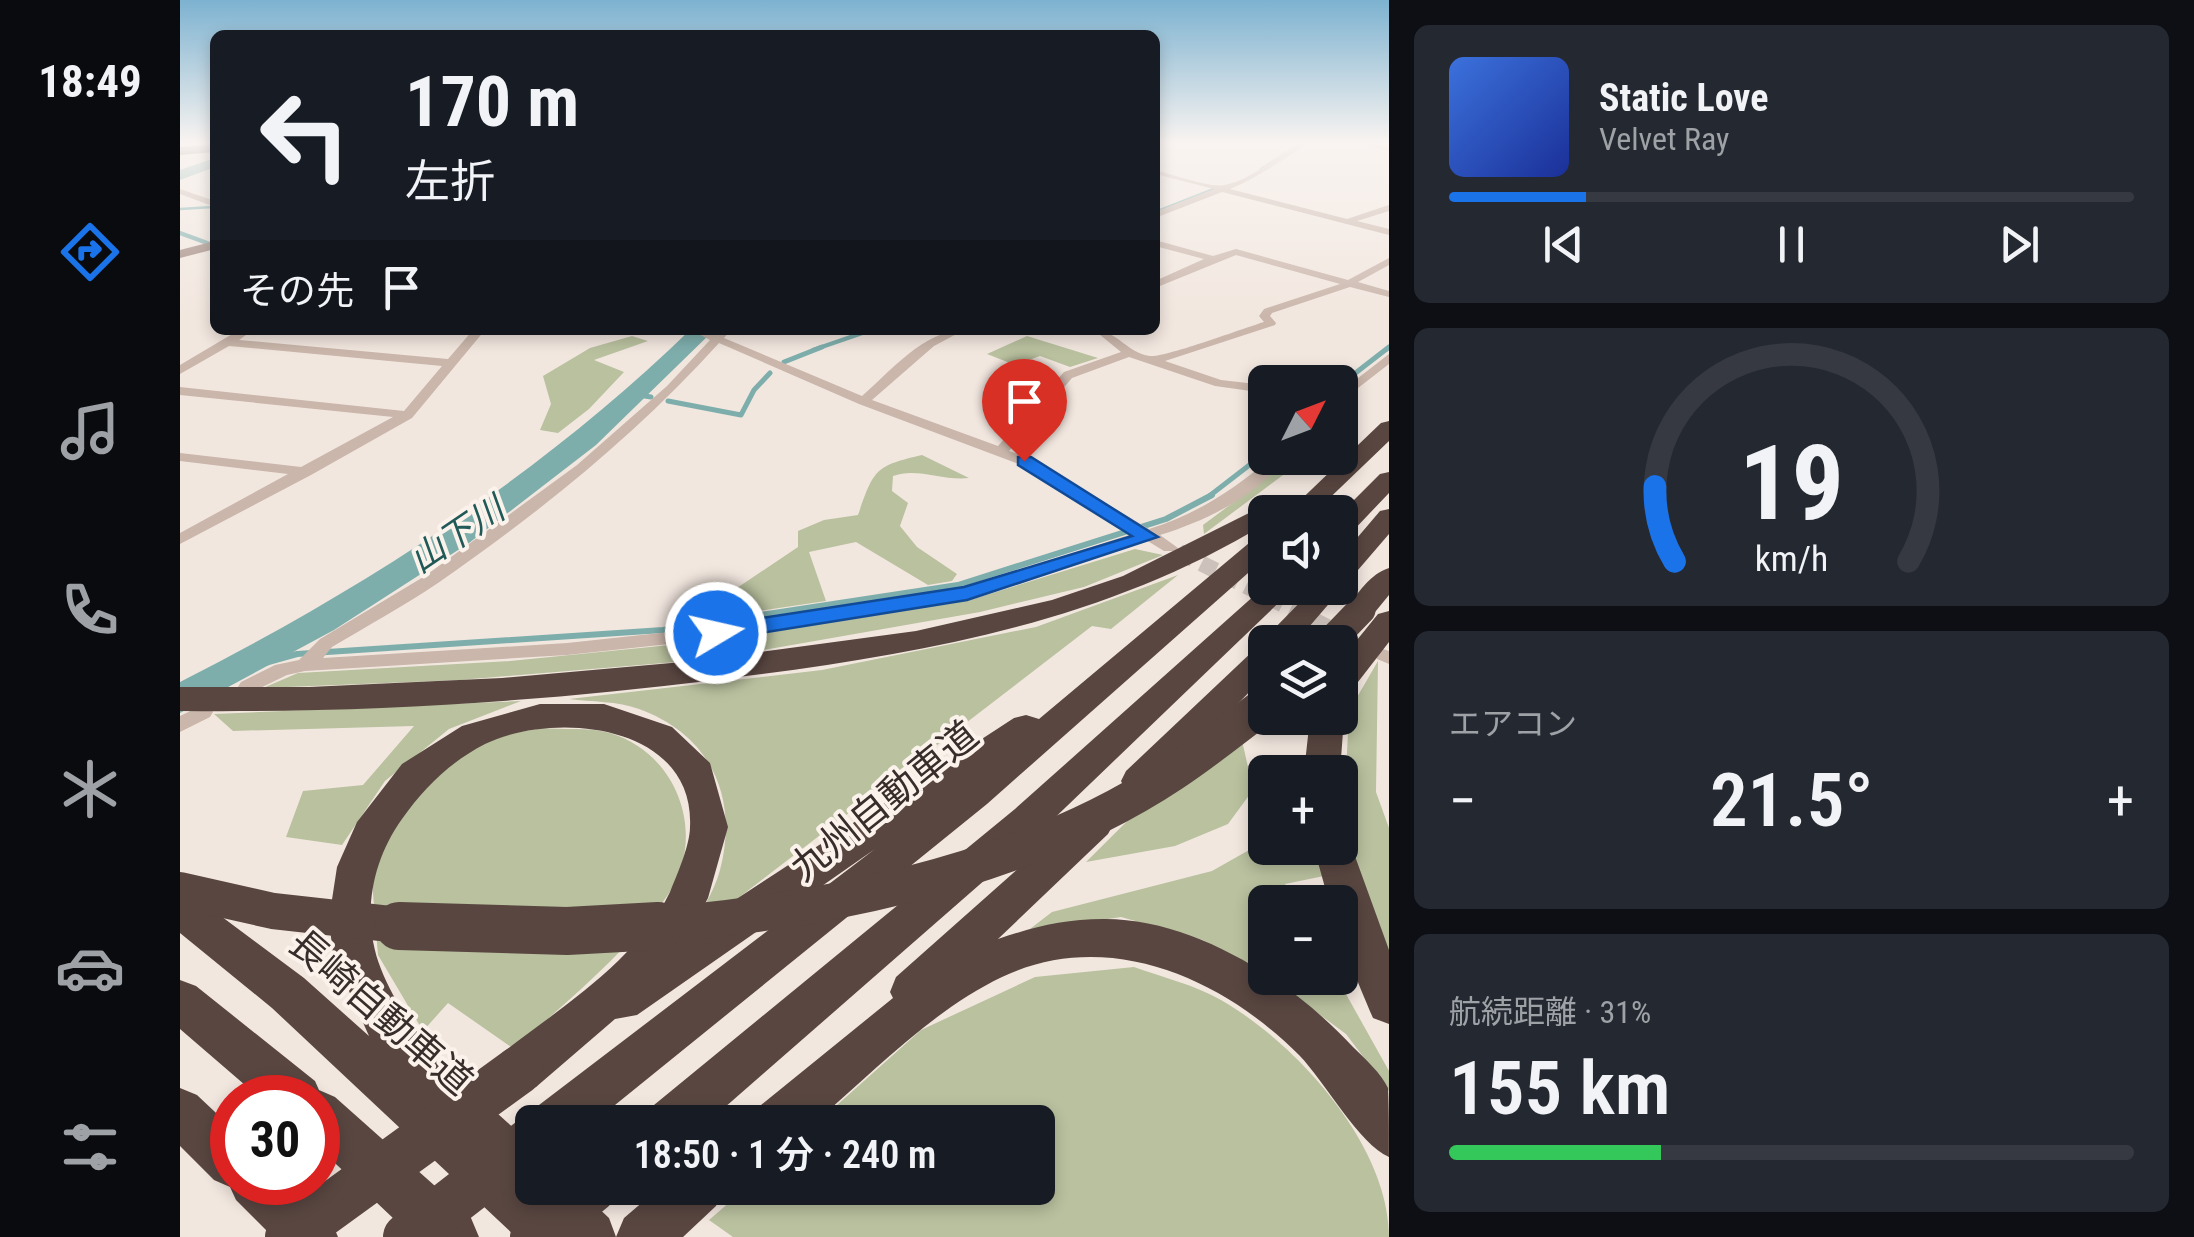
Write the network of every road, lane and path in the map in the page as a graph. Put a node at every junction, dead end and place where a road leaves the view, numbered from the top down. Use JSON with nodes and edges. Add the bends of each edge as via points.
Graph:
{"nodes":[{"id":1,"x":1192,"y":201,"type":"edge"},
{"id":2,"x":1270,"y":201,"type":"edge"},
{"id":3,"x":1389,"y":208,"type":"edge"},
{"id":4,"x":1160,"y":213,"type":"edge"},
{"id":5,"x":1349,"y":220,"type":"junction"},
{"id":6,"x":1389,"y":232,"type":"edge"},
{"id":7,"x":1160,"y":244,"type":"edge"},
{"id":8,"x":210,"y":246,"type":"edge"},
{"id":9,"x":180,"y":254,"type":"edge"},
{"id":10,"x":1214,"y":259,"type":"junction"},
{"id":11,"x":1389,"y":261,"type":"edge"},
{"id":12,"x":1348,"y":283,"type":"junction"},
{"id":13,"x":1160,"y":284,"type":"edge"},
{"id":14,"x":1389,"y":294,"type":"edge"},
{"id":15,"x":238,"y":335,"type":"edge"},
{"id":16,"x":475,"y":335,"type":"edge"},
{"id":17,"x":712,"y":335,"type":"edge"},
{"id":18,"x":715,"y":335,"type":"edge"},
{"id":19,"x":948,"y":335,"type":"edge"},
{"id":20,"x":1106,"y":335,"type":"edge"},
{"id":21,"x":226,"y":342,"type":"junction"},
{"id":22,"x":1129,"y":353,"type":"junction"},
{"id":23,"x":1389,"y":358,"type":"edge"},
{"id":24,"x":1154,"y":362,"type":"junction"},
{"id":25,"x":449,"y":364,"type":"junction"},
{"id":26,"x":180,"y":370,"type":"edge"},
{"id":27,"x":1358,"y":383,"type":"edge"},
{"id":28,"x":1248,"y":387,"type":"edge"},
{"id":29,"x":180,"y":391,"type":"edge"},
{"id":30,"x":863,"y":401,"type":"junction"},
{"id":31,"x":1389,"y":411,"type":"edge"},
{"id":32,"x":407,"y":415,"type":"junction"},
{"id":33,"x":1389,"y":428,"type":"edge"},
{"id":34,"x":1358,"y":438,"type":"edge"},
{"id":35,"x":1001,"y":451,"type":"junction"},
{"id":36,"x":180,"y":458,"type":"edge"},
{"id":37,"x":306,"y":472,"type":"junction"},
{"id":38,"x":1259,"y":475,"type":"edge"},
{"id":39,"x":1314,"y":475,"type":"edge"},
{"id":40,"x":1389,"y":479,"type":"edge"},
{"id":41,"x":1288,"y":495,"type":"edge"},
{"id":42,"x":1318,"y":495,"type":"edge"},
{"id":43,"x":1358,"y":511,"type":"edge"},
{"id":44,"x":1389,"y":518,"type":"edge"},
{"id":45,"x":1248,"y":523,"type":"edge"},
{"id":46,"x":1137,"y":531,"type":"junction"},
{"id":47,"x":180,"y":539,"type":"edge"},
{"id":48,"x":1170,"y":548,"type":"tunnel mouth"},
{"id":49,"x":1358,"y":555,"type":"edge"},
{"id":50,"x":1248,"y":559,"type":"edge"},
{"id":51,"x":1389,"y":577,"type":"edge"},
{"id":52,"x":1204,"y":599,"type":"junction"},
{"id":53,"x":1262,"y":605,"type":"edge"},
{"id":54,"x":1314,"y":605,"type":"edge"},
{"id":55,"x":1375,"y":616,"type":"edge"},
{"id":56,"x":1294,"y":625,"type":"edge"},
{"id":57,"x":1358,"y":649,"type":"edge"},
{"id":58,"x":306,"y":665,"type":"junction"},
{"id":59,"x":1248,"y":674,"type":"edge"},
{"id":60,"x":248,"y":687,"type":"dead end"},
{"id":61,"x":198,"y":704,"type":"edge"},
{"id":62,"x":1248,"y":718,"type":"edge"},
{"id":63,"x":180,"y":724,"type":"edge"},
{"id":64,"x":1338,"y":865,"type":"edge"},
{"id":65,"x":180,"y":892,"type":"edge"},
{"id":66,"x":180,"y":909,"type":"edge"},
{"id":67,"x":180,"y":1001,"type":"edge"},
{"id":68,"x":1389,"y":1003,"type":"edge"},
{"id":69,"x":365,"y":1062,"type":"junction"},
{"id":70,"x":520,"y":1070,"type":"junction"},
{"id":71,"x":270,"y":1075,"type":"edge"},
{"id":72,"x":579,"y":1105,"type":"edge"},
{"id":73,"x":691,"y":1105,"type":"edge"},
{"id":74,"x":787,"y":1105,"type":"edge"},
{"id":75,"x":799,"y":1105,"type":"edge"},
{"id":76,"x":1389,"y":1132,"type":"edge"},
{"id":77,"x":340,"y":1134,"type":"edge"},
{"id":78,"x":515,"y":1154,"type":"edge"},
{"id":79,"x":515,"y":1183,"type":"edge"},
{"id":80,"x":515,"y":1188,"type":"edge"},
{"id":81,"x":279,"y":1205,"type":"edge"},
{"id":82,"x":287,"y":1205,"type":"edge"},
{"id":83,"x":305,"y":1205,"type":"edge"},
{"id":84,"x":533,"y":1205,"type":"edge"},
{"id":85,"x":537,"y":1205,"type":"edge"},
{"id":86,"x":289,"y":1237,"type":"edge"},
{"id":87,"x":314,"y":1237,"type":"edge"},
{"id":88,"x":338,"y":1237,"type":"edge"},
{"id":89,"x":406,"y":1237,"type":"edge"},
{"id":90,"x":452,"y":1237,"type":"edge"},
{"id":91,"x":555,"y":1237,"type":"edge"},
{"id":92,"x":590,"y":1237,"type":"edge"}],
"edges":[{"from":1,"to":4,"type":"street"},
{"from":2,"to":5,"type":"street"},
{"from":3,"to":5,"type":"street"},
{"from":5,"to":6,"type":"street"},
{"from":7,"to":10,"type":"street"},
{"from":8,"to":9,"type":"street"},
{"from":10,"to":12,"type":"street","via":[[1236,252]]},
{"from":10,"to":13,"type":"street"},
{"from":11,"to":12,"type":"street"},
{"from":12,"to":14,"type":"street"},
{"from":12,"to":24,"type":"street","via":[[1268,311],[1264,316],[1271,323]]},
{"from":15,"to":21,"type":"street"},
{"from":16,"to":25,"type":"street"},
{"from":17,"to":58,"type":"street","via":[[646,412],[567,479],[431,580],[326,643]]},
{"from":18,"to":30,"type":"street"},
{"from":19,"to":30,"type":"street"},
{"from":20,"to":22,"type":"street"},
{"from":21,"to":25,"type":"street"},
{"from":21,"to":26,"type":"street"},
{"from":22,"to":24,"type":"street"},
{"from":22,"to":35,"type":"street","via":[[1068,375]]},
{"from":23,"to":27,"type":"street"},
{"from":24,"to":28,"type":"street"},
{"from":25,"to":32,"type":"street"},
{"from":29,"to":32,"type":"street"},
{"from":30,"to":35,"type":"street"},
{"from":31,"to":34,"type":"highway"},
{"from":32,"to":37,"type":"street"},
{"from":33,"to":42,"type":"highway"},
{"from":35,"to":46,"type":"street"},
{"from":36,"to":37,"type":"street"},
{"from":37,"to":47,"type":"street"},
{"from":38,"to":46,"type":"street","via":[[1189,521]]},
{"from":39,"to":41,"type":"highway"},
{"from":40,"to":43,"type":"highway"},
{"from":44,"to":49,"type":"highway"},
{"from":45,"to":61,"type":"highway","via":[[1202,551],[1085,598],[891,644],[553,686]]},
{"from":46,"to":48,"type":"street"},
{"from":46,"to":58,"type":"street","via":[[967,593],[716,633]]},
{"from":50,"to":52,"type":"highway","name":"九州自動車道"},
{"from":51,"to":55,"type":"highway"},
{"from":52,"to":70,"type":"highway","via":[[962,772]]},
{"from":52,"to":72,"type":"highway","name":"九州自動車道","via":[[974,794]]},
{"from":53,"to":73,"type":"highway","via":[[1028,820]]},
{"from":54,"to":56,"type":"highway"},
{"from":55,"to":57,"type":"highway"},
{"from":58,"to":60,"type":"street"},
{"from":59,"to":74,"type":"highway"},
{"from":61,"to":63,"type":"street"},
{"from":62,"to":65,"type":"highway","bridge":true,"via":[[1138,793],[1057,832],[960,868],[826,904],[589,932],[482,933],[295,914]]},
{"from":64,"to":68,"type":"highway"},
{"from":65,"to":69,"type":"highway","via":[[292,986]]},
{"from":66,"to":69,"type":"highway","name":"長崎自動車道"},
{"from":67,"to":71,"type":"highway"},
{"from":69,"to":80,"type":"highway","name":"長崎自動車道"},
{"from":70,"to":79,"type":"highway","via":[[642,960],[687,900],[706,847],[706,798],[685,760],[652,732],[603,714],[520,717],[439,754],[413,774],[376,822],[353,881],[351,942],[376,1006]]},
{"from":70,"to":86,"type":"highway","bridge":true},
{"from":75,"to":76,"type":"highway","via":[[948,986],[1029,947],[1106,938],[1182,953],[1258,992],[1334,1055]]},
{"from":77,"to":90,"type":"highway"},
{"from":78,"to":89,"type":"highway","name":"九州自動車道","bridge":true},
{"from":81,"to":87,"type":"highway"},
{"from":82,"to":87,"type":"highway"},
{"from":83,"to":88,"type":"highway"},
{"from":84,"to":91,"type":"highway"},
{"from":85,"to":92,"type":"highway"}]}
